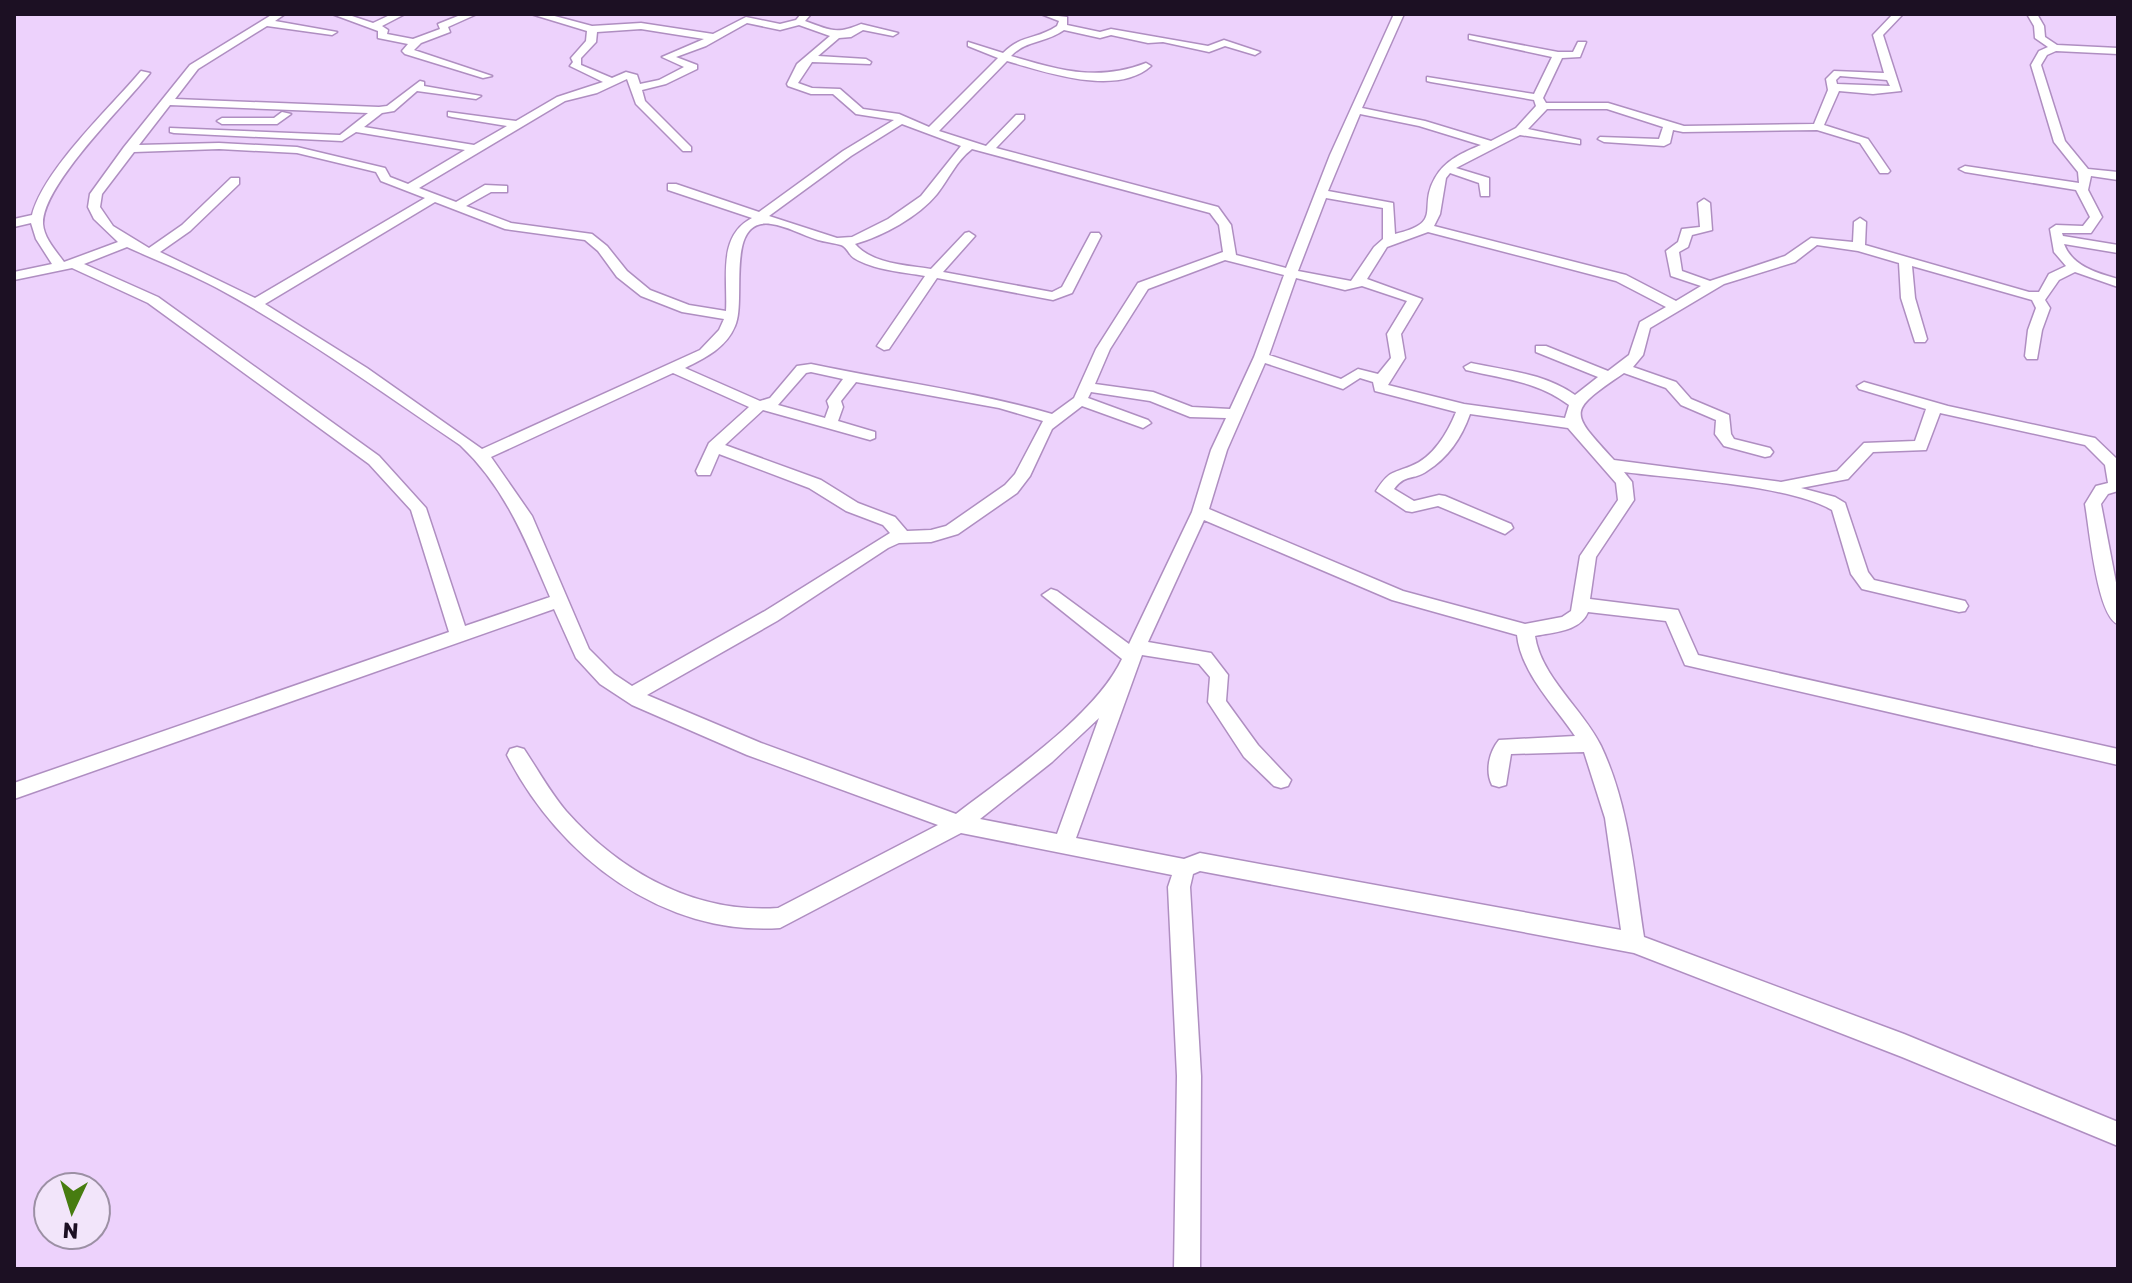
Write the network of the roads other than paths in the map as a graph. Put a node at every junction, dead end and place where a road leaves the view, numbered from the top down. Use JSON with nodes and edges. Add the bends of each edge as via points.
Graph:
{"nodes":[{"id":1,"x":337,"y":14,"type":"edge"},
{"id":2,"x":400,"y":14,"type":"edge"},
{"id":3,"x":472,"y":14,"type":"edge"},
{"id":4,"x":536,"y":14,"type":"edge"},
{"id":5,"x":1046,"y":14,"type":"edge"},
{"id":6,"x":1399,"y":14,"type":"edge"},
{"id":7,"x":1898,"y":14,"type":"edge"},
{"id":8,"x":2032,"y":14,"type":"edge"},
{"id":9,"x":274,"y":18,"type":"edge"},
{"id":10,"x":802,"y":18,"type":"edge"},
{"id":11,"x":375,"y":26,"type":"junction"},
{"id":12,"x":1062,"y":27,"type":"junction"},
{"id":13,"x":592,"y":29,"type":"junction"},
{"id":14,"x":332,"y":32,"type":"dead end"},
{"id":15,"x":893,"y":33,"type":"dead end"},
{"id":16,"x":837,"y":35,"type":"junction"},
{"id":17,"x":713,"y":37,"type":"junction"},
{"id":18,"x":1472,"y":37,"type":"dead end"},
{"id":19,"x":415,"y":42,"type":"junction"},
{"id":20,"x":972,"y":44,"type":"dead end"},
{"id":21,"x":1582,"y":44,"type":"dead end"},
{"id":22,"x":2055,"y":48,"type":"junction"},
{"id":23,"x":2118,"y":51,"type":"edge"},
{"id":24,"x":1255,"y":52,"type":"dead end"},
{"id":25,"x":1558,"y":55,"type":"junction"},
{"id":26,"x":1004,"y":57,"type":"junction"},
{"id":27,"x":809,"y":59,"type":"junction"},
{"id":28,"x":866,"y":62,"type":"dead end"},
{"id":29,"x":1146,"y":66,"type":"dead end"},
{"id":30,"x":145,"y":73,"type":"dead end"},
{"id":31,"x":487,"y":76,"type":"dead end"},
{"id":32,"x":1431,"y":79,"type":"dead end"},
{"id":33,"x":610,"y":81,"type":"junction"},
{"id":34,"x":636,"y":88,"type":"junction"},
{"id":35,"x":168,"y":102,"type":"junction"},
{"id":36,"x":1540,"y":102,"type":"junction"},
{"id":37,"x":379,"y":110,"type":"junction"},
{"id":38,"x":1356,"y":110,"type":"junction"},
{"id":39,"x":286,"y":114,"type":"dead end"},
{"id":40,"x":1020,"y":117,"type":"dead end"},
{"id":41,"x":151,"y":120,"type":"junction"},
{"id":42,"x":901,"y":120,"type":"junction"},
{"id":43,"x":517,"y":124,"type":"junction"},
{"id":44,"x":1669,"y":126,"type":"junction"},
{"id":45,"x":1818,"y":127,"type":"junction"},
{"id":46,"x":356,"y":129,"type":"junction"},
{"id":47,"x":174,"y":130,"type":"dead end"},
{"id":48,"x":1519,"y":131,"type":"junction"},
{"id":49,"x":931,"y":132,"type":"junction"},
{"id":50,"x":1604,"y":139,"type":"dead end"},
{"id":51,"x":1576,"y":142,"type":"dead end"},
{"id":52,"x":1491,"y":144,"type":"junction"},
{"id":53,"x":970,"y":145,"type":"junction"},
{"id":54,"x":128,"y":149,"type":"junction"},
{"id":55,"x":477,"y":149,"type":"junction"},
{"id":56,"x":687,"y":149,"type":"dead end"},
{"id":57,"x":989,"y":149,"type":"junction"},
{"id":58,"x":1448,"y":169,"type":"junction"},
{"id":59,"x":1965,"y":169,"type":"dead end"},
{"id":60,"x":1884,"y":171,"type":"dead end"},
{"id":61,"x":2084,"y":172,"type":"junction"},
{"id":62,"x":2118,"y":176,"type":"edge"},
{"id":63,"x":235,"y":181,"type":"dead end"},
{"id":64,"x":672,"y":187,"type":"dead end"},
{"id":65,"x":2082,"y":187,"type":"junction"},
{"id":66,"x":408,"y":189,"type":"junction"},
{"id":67,"x":503,"y":189,"type":"dead end"},
{"id":68,"x":1321,"y":193,"type":"junction"},
{"id":69,"x":1485,"y":193,"type":"dead end"},
{"id":70,"x":432,"y":199,"type":"junction"},
{"id":71,"x":1704,"y":203,"type":"dead end"},
{"id":72,"x":455,"y":207,"type":"junction"},
{"id":73,"x":37,"y":218,"type":"junction"},
{"id":74,"x":762,"y":218,"type":"junction"},
{"id":75,"x":1860,"y":222,"type":"dead end"},
{"id":76,"x":14,"y":223,"type":"edge"},
{"id":77,"x":1425,"y":227,"type":"junction"},
{"id":78,"x":969,"y":236,"type":"dead end"},
{"id":79,"x":1095,"y":236,"type":"dead end"},
{"id":80,"x":2056,"y":239,"type":"junction"},
{"id":81,"x":1389,"y":240,"type":"junction"},
{"id":82,"x":128,"y":242,"type":"junction"},
{"id":83,"x":847,"y":242,"type":"junction"},
{"id":84,"x":1859,"y":247,"type":"junction"},
{"id":85,"x":2118,"y":249,"type":"edge"},
{"id":86,"x":150,"y":253,"type":"junction"},
{"id":87,"x":1229,"y":254,"type":"junction"},
{"id":88,"x":1905,"y":261,"type":"junction"},
{"id":89,"x":66,"y":265,"type":"junction"},
{"id":90,"x":2073,"y":268,"type":"junction"},
{"id":91,"x":1291,"y":273,"type":"junction"},
{"id":92,"x":933,"y":274,"type":"junction"},
{"id":93,"x":14,"y":276,"type":"edge"},
{"id":94,"x":1360,"y":281,"type":"junction"},
{"id":95,"x":2118,"y":283,"type":"edge"},
{"id":96,"x":1709,"y":285,"type":"junction"},
{"id":97,"x":2036,"y":296,"type":"junction"},
{"id":98,"x":257,"y":303,"type":"junction"},
{"id":99,"x":1675,"y":306,"type":"junction"},
{"id":100,"x":731,"y":316,"type":"junction"},
{"id":101,"x":1920,"y":339,"type":"dead end"},
{"id":102,"x":884,"y":346,"type":"dead end"},
{"id":103,"x":1541,"y":349,"type":"dead end"},
{"id":104,"x":2032,"y":356,"type":"dead end"},
{"id":105,"x":1261,"y":357,"type":"junction"},
{"id":106,"x":1471,"y":367,"type":"dead end"},
{"id":107,"x":676,"y":369,"type":"junction"},
{"id":108,"x":1616,"y":372,"type":"junction"},
{"id":109,"x":852,"y":377,"type":"junction"},
{"id":110,"x":1381,"y":380,"type":"junction"},
{"id":111,"x":1864,"y":386,"type":"dead end"},
{"id":112,"x":1083,"y":393,"type":"junction"},
{"id":113,"x":1576,"y":403,"type":"junction"},
{"id":114,"x":762,"y":406,"type":"junction"},
{"id":115,"x":1935,"y":406,"type":"junction"},
{"id":116,"x":1464,"y":409,"type":"junction"},
{"id":117,"x":1233,"y":414,"type":"junction"},
{"id":118,"x":1052,"y":419,"type":"junction"},
{"id":119,"x":1143,"y":423,"type":"dead end"},
{"id":120,"x":830,"y":424,"type":"junction"},
{"id":121,"x":1573,"y":424,"type":"junction"},
{"id":122,"x":870,"y":435,"type":"dead end"},
{"id":123,"x":714,"y":447,"type":"junction"},
{"id":124,"x":1765,"y":452,"type":"dead end"},
{"id":125,"x":480,"y":456,"type":"junction"},
{"id":126,"x":1611,"y":465,"type":"junction"},
{"id":127,"x":704,"y":471,"type":"dead end"},
{"id":128,"x":2118,"y":486,"type":"edge"},
{"id":129,"x":1775,"y":487,"type":"junction"},
{"id":130,"x":1200,"y":512,"type":"junction"},
{"id":131,"x":1505,"y":528,"type":"dead end"},
{"id":132,"x":903,"y":537,"type":"junction"},
{"id":133,"x":1051,"y":595,"type":"dead end"},
{"id":134,"x":560,"y":600,"type":"junction"},
{"id":135,"x":1583,"y":605,"type":"junction"},
{"id":136,"x":1959,"y":606,"type":"dead end"},
{"id":137,"x":2118,"y":617,"type":"edge"},
{"id":138,"x":1525,"y":631,"type":"junction"},
{"id":139,"x":459,"y":636,"type":"junction"},
{"id":140,"x":1132,"y":659,"type":"junction"},
{"id":141,"x":631,"y":695,"type":"junction"},
{"id":142,"x":1590,"y":744,"type":"junction"},
{"id":143,"x":517,"y":755,"type":"dead end"},
{"id":144,"x":2118,"y":757,"type":"edge"},
{"id":145,"x":1499,"y":779,"type":"dead end"},
{"id":146,"x":1281,"y":780,"type":"dead end"},
{"id":147,"x":14,"y":791,"type":"edge"},
{"id":148,"x":959,"y":824,"type":"junction"},
{"id":149,"x":1064,"y":843,"type":"junction"},
{"id":150,"x":1184,"y":868,"type":"junction"},
{"id":151,"x":1634,"y":943,"type":"junction"},
{"id":152,"x":2118,"y":1134,"type":"edge"},
{"id":153,"x":1187,"y":1269,"type":"edge"}],
"edges":[{"from":1,"to":11,"type":"street"},
{"from":2,"to":11,"type":"street"},
{"from":3,"to":19,"type":"street"},
{"from":4,"to":13,"type":"street"},
{"from":5,"to":12,"type":"street","via":[[1064,19]]},
{"from":6,"to":38,"type":"street"},
{"from":7,"to":45,"type":"street","via":[[1878,35],[1895,90],[1833,89]]},
{"from":8,"to":22,"type":"street","via":[[2040,38]]},
{"from":9,"to":14,"type":"street"},
{"from":9,"to":35,"type":"street","via":[[194,67]]},
{"from":10,"to":16,"type":"street"},
{"from":10,"to":17,"type":"street","via":[[780,27],[746,20]]},
{"from":11,"to":19,"type":"street","via":[[383,30],[380,35]]},
{"from":12,"to":24,"type":"street","via":[[1209,49],[1221,43]]},
{"from":12,"to":26,"type":"street","via":[[1046,38],[1019,42]]},
{"from":13,"to":17,"type":"street","via":[[641,26]]},
{"from":13,"to":33,"type":"street","via":[[591,42],[575,66]]},
{"from":15,"to":16,"type":"street","via":[[861,27]]},
{"from":16,"to":27,"type":"street"},
{"from":17,"to":34,"type":"street","via":[[667,57],[693,67]]},
{"from":18,"to":25,"type":"street"},
{"from":19,"to":31,"type":"street","via":[[407,52]]},
{"from":20,"to":26,"type":"street"},
{"from":21,"to":25,"type":"street","via":[[1576,55]]},
{"from":22,"to":23,"type":"street"},
{"from":22,"to":61,"type":"street","via":[[2043,53],[2037,68],[2060,142]]},
{"from":25,"to":36,"type":"street"},
{"from":26,"to":29,"type":"street","via":[[1097,78],[1134,74]]},
{"from":26,"to":49,"type":"street"},
{"from":27,"to":28,"type":"street"},
{"from":27,"to":42,"type":"street","via":[[792,84],[836,91],[860,112]]},
{"from":30,"to":73,"type":"street","via":[[55,181]]},
{"from":32,"to":36,"type":"street"},
{"from":33,"to":34,"type":"street","via":[[630,75]]},
{"from":33,"to":43,"type":"street","via":[[566,96]]},
{"from":34,"to":56,"type":"street","via":[[640,102]]},
{"from":35,"to":37,"type":"street"},
{"from":35,"to":41,"type":"street"},
{"from":36,"to":44,"type":"street","via":[[1601,105]]},
{"from":36,"to":48,"type":"street"},
{"from":37,"to":43,"type":"street","via":[[390,109],[418,86],[476,96],[452,114]]},
{"from":37,"to":46,"type":"street"},
{"from":38,"to":52,"type":"street"},
{"from":38,"to":68,"type":"street"},
{"from":39,"to":41,"type":"street","via":[[277,121]]},
{"from":40,"to":57,"type":"street"},
{"from":41,"to":54,"type":"street"},
{"from":42,"to":49,"type":"street"},
{"from":42,"to":74,"type":"street","via":[[864,140]]},
{"from":43,"to":55,"type":"street"},
{"from":44,"to":45,"type":"street"},
{"from":44,"to":50,"type":"street","via":[[1664,143]]},
{"from":45,"to":60,"type":"street","via":[[1864,141]]},
{"from":46,"to":47,"type":"street","via":[[342,138]]},
{"from":46,"to":55,"type":"street"},
{"from":48,"to":51,"type":"street"},
{"from":48,"to":52,"type":"street"},
{"from":49,"to":53,"type":"street"},
{"from":52,"to":58,"type":"street"},
{"from":53,"to":57,"type":"street"},
{"from":53,"to":83,"type":"street","via":[[958,153],[926,198],[884,226]]},
{"from":54,"to":66,"type":"street","via":[[219,146],[321,153],[381,170],[383,178]]},
{"from":54,"to":82,"type":"street","via":[[102,184],[94,207],[106,227]]},
{"from":55,"to":66,"type":"street"},
{"from":57,"to":87,"type":"street","via":[[1214,210],[1228,235]]},
{"from":58,"to":69,"type":"street","via":[[1485,181]]},
{"from":58,"to":77,"type":"street","via":[[1438,183],[1436,206]]},
{"from":59,"to":65,"type":"street"},
{"from":61,"to":62,"type":"street"},
{"from":61,"to":65,"type":"street"},
{"from":63,"to":86,"type":"street","via":[[186,228]]},
{"from":64,"to":74,"type":"street"},
{"from":65,"to":80,"type":"street","via":[[2095,213],[2092,226],[2056,229]]},
{"from":66,"to":70,"type":"street"},
{"from":67,"to":72,"type":"street","via":[[489,188]]},
{"from":68,"to":81,"type":"street","via":[[1389,206]]},
{"from":68,"to":91,"type":"street"},
{"from":70,"to":72,"type":"street"},
{"from":70,"to":98,"type":"street"},
{"from":71,"to":96,"type":"street","via":[[1706,230],[1686,232],[1684,244],[1672,251],[1676,273]]},
{"from":72,"to":100,"type":"street","via":[[509,226],[588,237],[624,276],[670,306]]},
{"from":73,"to":76,"type":"street"},
{"from":73,"to":89,"type":"street"},
{"from":74,"to":83,"type":"street"},
{"from":74,"to":100,"type":"street","via":[[749,224],[734,247]]},
{"from":75,"to":84,"type":"street"},
{"from":77,"to":81,"type":"street"},
{"from":77,"to":99,"type":"street","via":[[1621,278]]},
{"from":78,"to":92,"type":"street"},
{"from":79,"to":92,"type":"street","via":[[1062,295]]},
{"from":80,"to":85,"type":"street"},
{"from":80,"to":90,"type":"street"},
{"from":81,"to":94,"type":"street"},
{"from":82,"to":86,"type":"street"},
{"from":82,"to":89,"type":"street"},
{"from":83,"to":92,"type":"street","via":[[871,261]]},
{"from":84,"to":88,"type":"street"},
{"from":84,"to":96,"type":"street","via":[[1815,241],[1796,257]]},
{"from":86,"to":98,"type":"street"},
{"from":87,"to":91,"type":"street","via":[[1240,262]]},
{"from":87,"to":112,"type":"street","via":[[1143,286],[1103,349]]},
{"from":88,"to":97,"type":"street"},
{"from":88,"to":101,"type":"street","via":[[1908,298]]},
{"from":89,"to":93,"type":"street"},
{"from":89,"to":139,"type":"street","via":[[166,307],[386,470],[424,520]]},
{"from":90,"to":95,"type":"street"},
{"from":90,"to":97,"type":"street","via":[[2054,277],[2046,294]]},
{"from":91,"to":94,"type":"street","via":[[1350,286]]},
{"from":91,"to":105,"type":"street"},
{"from":92,"to":102,"type":"street"},
{"from":94,"to":110,"type":"street","via":[[1415,299],[1394,334],[1398,358]]},
{"from":96,"to":99,"type":"street"},
{"from":97,"to":104,"type":"street","via":[[2043,308]]},
{"from":98,"to":125,"type":"street"},
{"from":99,"to":108,"type":"street","via":[[1645,325],[1636,356]]},
{"from":100,"to":107,"type":"street","via":[[727,330],[705,353]]},
{"from":103,"to":108,"type":"street"},
{"from":105,"to":110,"type":"street","via":[[1343,385],[1358,373]]},
{"from":105,"to":117,"type":"street"},
{"from":106,"to":113,"type":"street","via":[[1519,373],[1554,386]]},
{"from":107,"to":114,"type":"street"},
{"from":107,"to":125,"type":"street"},
{"from":108,"to":113,"type":"street"},
{"from":108,"to":124,"type":"street","via":[[1676,388],[1686,402],[1724,418],[1723,434],[1729,443]]},
{"from":109,"to":114,"type":"street","via":[[802,369],[775,401]]},
{"from":109,"to":118,"type":"street","via":[[1001,404]]},
{"from":109,"to":120,"type":"street","via":[[834,401]]},
{"from":110,"to":116,"type":"street","via":[[1383,389]]},
{"from":111,"to":115,"type":"street"},
{"from":112,"to":117,"type":"street","via":[[1153,397],[1190,412]]},
{"from":112,"to":118,"type":"street"},
{"from":112,"to":119,"type":"street"},
{"from":113,"to":121,"type":"street"},
{"from":114,"to":120,"type":"street"},
{"from":114,"to":123,"type":"street"},
{"from":115,"to":128,"type":"street","via":[[2090,441],[2112,463]]},
{"from":115,"to":129,"type":"street","via":[[1921,446],[1869,447],[1842,475]]},
{"from":116,"to":121,"type":"street"},
{"from":116,"to":131,"type":"street","via":[[1454,437],[1420,469],[1396,475],[1384,491],[1416,508],[1439,500]]},
{"from":117,"to":130,"type":"street"},
{"from":118,"to":132,"type":"street","via":[[1011,489],[952,530]]},
{"from":120,"to":122,"type":"street"},
{"from":121,"to":126,"type":"street"},
{"from":123,"to":127,"type":"street"},
{"from":123,"to":132,"type":"street","via":[[815,484],[852,507],[889,521]]},
{"from":125,"to":134,"type":"street","via":[[524,516]]},
{"from":126,"to":129,"type":"street"},
{"from":126,"to":135,"type":"street","via":[[1624,482],[1626,500],[1588,556]]},
{"from":128,"to":137,"type":"street","via":[[2102,490],[2093,504],[2107,587]]},
{"from":129,"to":136,"type":"street","via":[[1839,507],[1868,585]]},
{"from":130,"to":138,"type":"street","via":[[1398,596]]},
{"from":130,"to":140,"type":"street"},
{"from":132,"to":141,"type":"street","via":[[882,544],[771,616]]},
{"from":133,"to":140,"type":"street"},
{"from":134,"to":139,"type":"street"},
{"from":134,"to":141,"type":"street","via":[[582,653]]},
{"from":135,"to":138,"type":"street","via":[[1567,623]]},
{"from":135,"to":144,"type":"street","via":[[1672,615],[1691,660]]},
{"from":138,"to":142,"type":"street","via":[[1533,657]]},
{"from":139,"to":147,"type":"street"},
{"from":140,"to":146,"type":"street","via":[[1205,658],[1219,675],[1217,702],[1251,751]]},
{"from":140,"to":148,"type":"street","via":[[1095,710]]},
{"from":140,"to":149,"type":"street"},
{"from":141,"to":148,"type":"street","via":[[754,749]]},
{"from":142,"to":145,"type":"street","via":[[1506,746],[1500,753]]},
{"from":142,"to":151,"type":"street","via":[[1618,837]]},
{"from":143,"to":148,"type":"street","via":[[560,818],[618,869],[657,893],[728,920],[780,918]]},
{"from":148,"to":149,"type":"street"},
{"from":149,"to":150,"type":"street"},
{"from":150,"to":151,"type":"street","via":[[1200,862]]},
{"from":150,"to":153,"type":"street","via":[[1179,887],[1189,1076]]},
{"from":151,"to":152,"type":"street"}]}
